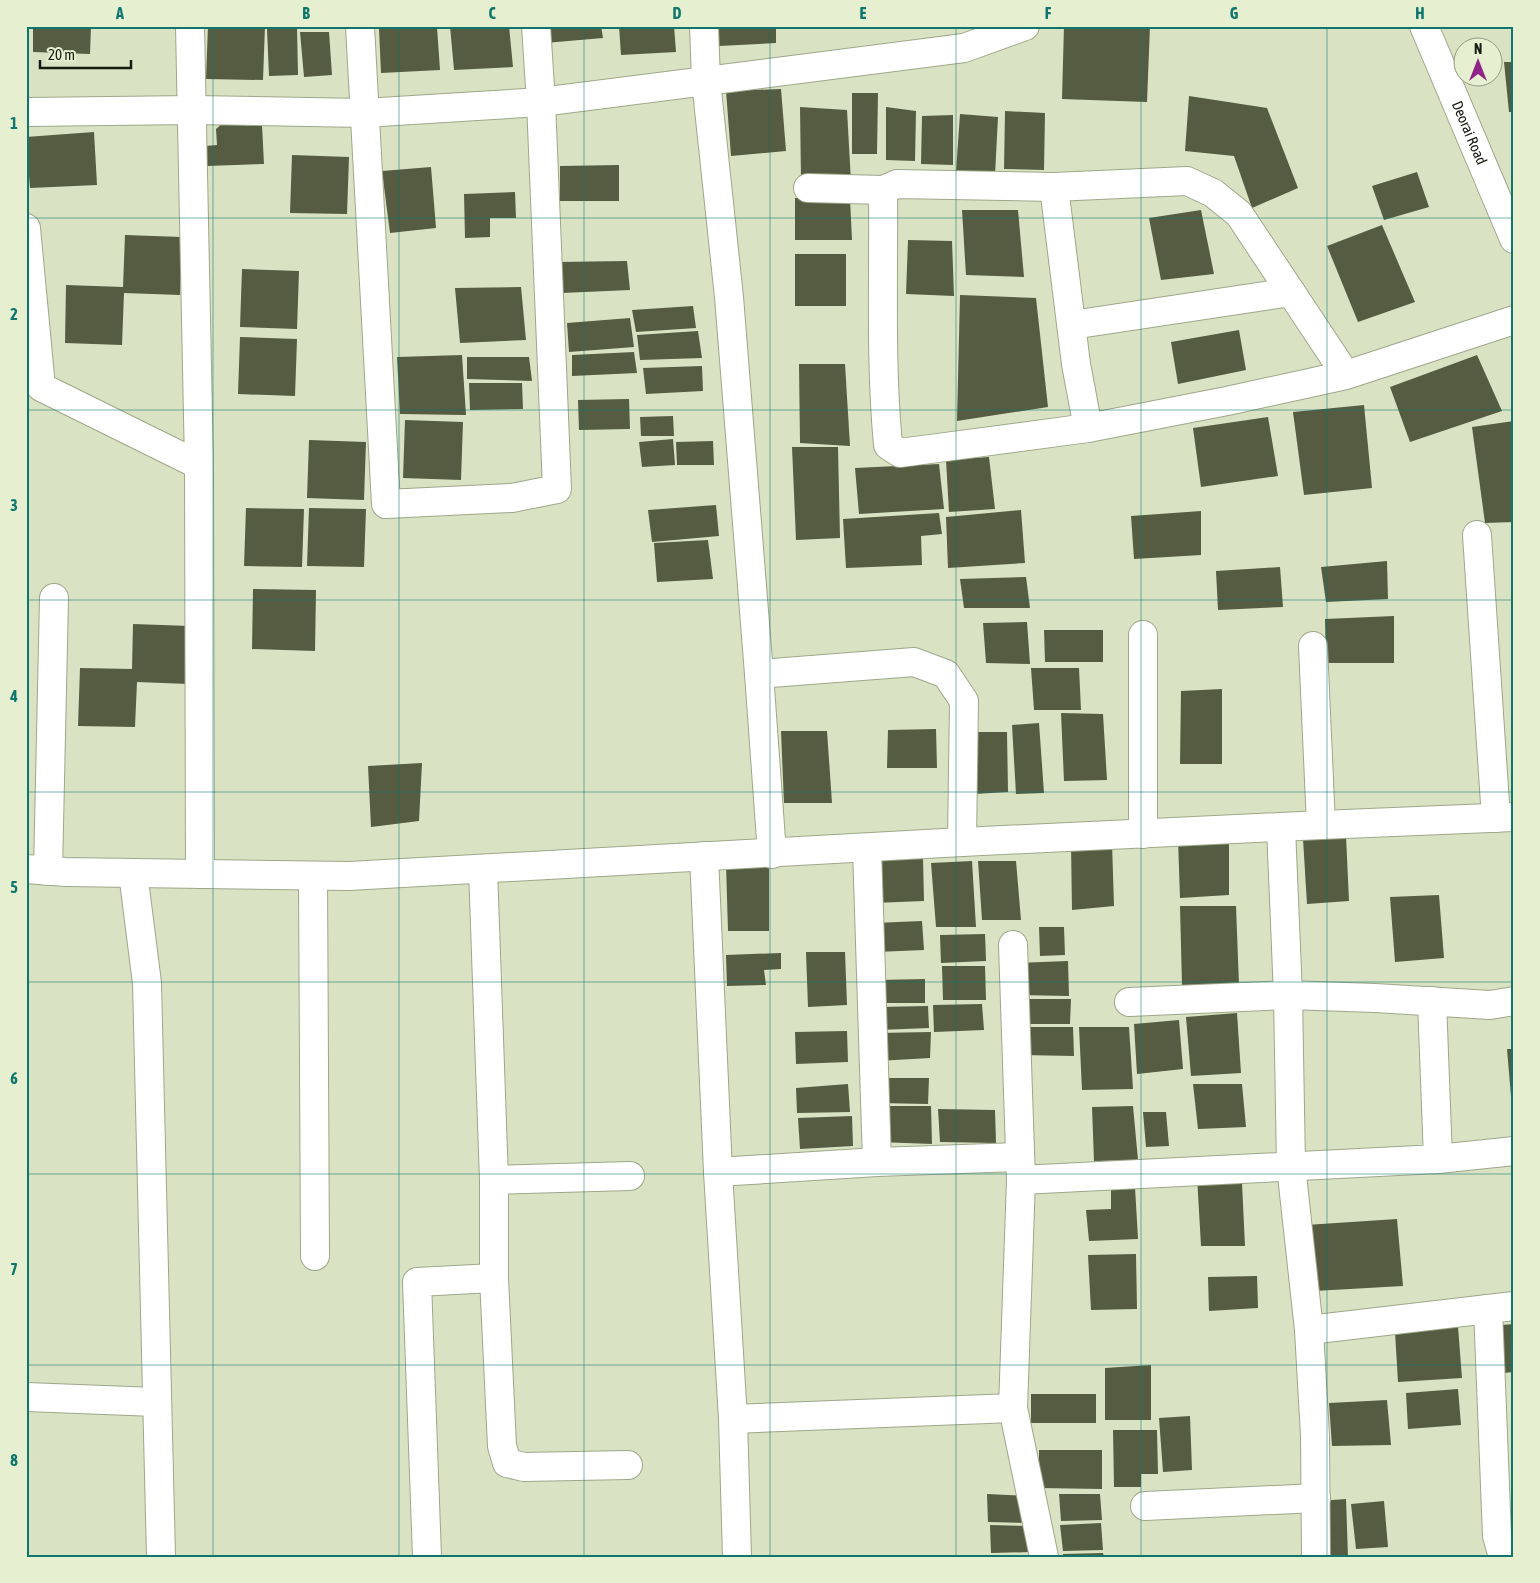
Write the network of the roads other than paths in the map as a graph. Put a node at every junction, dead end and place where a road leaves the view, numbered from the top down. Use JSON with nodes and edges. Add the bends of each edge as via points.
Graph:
{"nodes":[{"id":1,"x":190,"y":26,"type":"edge"},
{"id":2,"x":360,"y":26,"type":"edge"},
{"id":3,"x":536,"y":26,"type":"edge"},
{"id":4,"x":704,"y":26,"type":"edge"},
{"id":5,"x":1025,"y":26,"type":"edge"},
{"id":6,"x":1424,"y":26,"type":"edge"},
{"id":7,"x":706,"y":81,"type":"junction"},
{"id":8,"x":541,"y":102,"type":"junction"},
{"id":9,"x":193,"y":110,"type":"junction"},
{"id":10,"x":26,"y":112,"type":"edge"},
{"id":11,"x":364,"y":113,"type":"junction"},
{"id":12,"x":1054,"y":187,"type":"junction"},
{"id":13,"x":808,"y":188,"type":"dead end"},
{"id":14,"x":883,"y":190,"type":"junction"},
{"id":15,"x":26,"y":228,"type":"edge"},
{"id":16,"x":1514,"y":239,"type":"edge"},
{"id":17,"x":1291,"y":292,"type":"junction"},
{"id":18,"x":1514,"y":320,"type":"edge"},
{"id":19,"x":1072,"y":325,"type":"junction"},
{"id":20,"x":1346,"y":375,"type":"junction"},
{"id":21,"x":1088,"y":428,"type":"junction"},
{"id":22,"x":199,"y":465,"type":"junction"},
{"id":23,"x":1477,"y":535,"type":"dead end"},
{"id":24,"x":54,"y":598,"type":"dead end"},
{"id":25,"x":1143,"y":635,"type":"dead end"},
{"id":26,"x":1313,"y":646,"type":"dead end"},
{"id":27,"x":759,"y":674,"type":"junction"},
{"id":28,"x":1505,"y":818,"type":"edge"},
{"id":29,"x":1321,"y":825,"type":"junction"},
{"id":30,"x":1281,"y":828,"type":"junction"},
{"id":31,"x":1143,"y":834,"type":"junction"},
{"id":32,"x":962,"y":842,"type":"junction"},
{"id":33,"x":867,"y":848,"type":"junction"},
{"id":34,"x":772,"y":854,"type":"junction"},
{"id":35,"x":704,"y":856,"type":"junction"},
{"id":36,"x":483,"y":869,"type":"junction"},
{"id":37,"x":37,"y":870,"type":"edge"},
{"id":38,"x":133,"y":873,"type":"junction"},
{"id":39,"x":200,"y":874,"type":"junction"},
{"id":40,"x":313,"y":876,"type":"junction"},
{"id":41,"x":1013,"y":945,"type":"dead end"},
{"id":42,"x":1288,"y":996,"type":"junction"},
{"id":43,"x":1514,"y":1001,"type":"edge"},
{"id":44,"x":1129,"y":1002,"type":"dead end"},
{"id":45,"x":1432,"y":1002,"type":"junction"},
{"id":46,"x":1514,"y":1151,"type":"edge"},
{"id":47,"x":1438,"y":1159,"type":"junction"},
{"id":48,"x":877,"y":1162,"type":"junction"},
{"id":49,"x":1291,"y":1166,"type":"junction"},
{"id":50,"x":1020,"y":1168,"type":"junction"},
{"id":51,"x":718,"y":1172,"type":"junction"},
{"id":52,"x":630,"y":1176,"type":"dead end"},
{"id":53,"x":494,"y":1180,"type":"junction"},
{"id":54,"x":316,"y":1256,"type":"dead end"},
{"id":55,"x":494,"y":1278,"type":"junction"},
{"id":56,"x":1501,"y":1308,"type":"edge"},
{"id":57,"x":1309,"y":1330,"type":"junction"},
{"id":58,"x":26,"y":1397,"type":"edge"},
{"id":59,"x":156,"y":1402,"type":"junction"},
{"id":60,"x":1013,"y":1408,"type":"junction"},
{"id":61,"x":734,"y":1419,"type":"junction"},
{"id":62,"x":628,"y":1465,"type":"dead end"},
{"id":63,"x":1316,"y":1498,"type":"junction"},
{"id":64,"x":1145,"y":1506,"type":"dead end"},
{"id":65,"x":161,"y":1557,"type":"edge"},
{"id":66,"x":427,"y":1557,"type":"edge"},
{"id":67,"x":737,"y":1557,"type":"edge"},
{"id":68,"x":1044,"y":1557,"type":"edge"},
{"id":69,"x":1316,"y":1557,"type":"edge"},
{"id":70,"x":1503,"y":1557,"type":"edge"}],
"edges":[{"from":1,"to":9,"type":"street"},
{"from":2,"to":11,"type":"street"},
{"from":3,"to":8,"type":"street"},
{"from":4,"to":7,"type":"street"},
{"from":5,"to":7,"type":"street","via":[[964,48]]},
{"from":6,"to":16,"type":"street","name":"Deorai Road"},
{"from":7,"to":8,"type":"street"},
{"from":7,"to":27,"type":"street","via":[[729,297]]},
{"from":8,"to":11,"type":"street"},
{"from":8,"to":11,"type":"street","via":[[557,489],[512,498],[386,504]]},
{"from":9,"to":10,"type":"street"},
{"from":9,"to":11,"type":"street"},
{"from":9,"to":22,"type":"street"},
{"from":12,"to":14,"type":"street","via":[[897,184]]},
{"from":12,"to":17,"type":"street","via":[[1187,181],[1213,193],[1240,214]]},
{"from":12,"to":19,"type":"street"},
{"from":13,"to":14,"type":"street"},
{"from":14,"to":21,"type":"street","via":[[882,337],[888,445],[900,453]]},
{"from":15,"to":22,"type":"street","via":[[41,387]]},
{"from":17,"to":19,"type":"street"},
{"from":17,"to":20,"type":"street"},
{"from":18,"to":20,"type":"street"},
{"from":19,"to":21,"type":"street"},
{"from":20,"to":21,"type":"street"},
{"from":22,"to":39,"type":"street"},
{"from":23,"to":28,"type":"street"},
{"from":24,"to":37,"type":"street"},
{"from":25,"to":31,"type":"street"},
{"from":26,"to":29,"type":"street"},
{"from":27,"to":32,"type":"street","via":[[914,662],[946,674],[964,701]]},
{"from":27,"to":34,"type":"street"},
{"from":28,"to":29,"type":"street"},
{"from":29,"to":30,"type":"street"},
{"from":30,"to":31,"type":"street"},
{"from":30,"to":42,"type":"street"},
{"from":31,"to":32,"type":"street"},
{"from":32,"to":33,"type":"street"},
{"from":33,"to":34,"type":"street"},
{"from":33,"to":48,"type":"street"},
{"from":34,"to":35,"type":"street"},
{"from":35,"to":36,"type":"street"},
{"from":35,"to":51,"type":"street"},
{"from":36,"to":40,"type":"street"},
{"from":36,"to":53,"type":"street"},
{"from":37,"to":38,"type":"street"},
{"from":38,"to":39,"type":"street"},
{"from":38,"to":59,"type":"street","via":[[147,983]]},
{"from":39,"to":40,"type":"street"},
{"from":40,"to":54,"type":"street"},
{"from":41,"to":50,"type":"street"},
{"from":42,"to":44,"type":"street"},
{"from":42,"to":45,"type":"street"},
{"from":42,"to":49,"type":"street"},
{"from":43,"to":45,"type":"street","via":[[1490,1004]]},
{"from":45,"to":47,"type":"street"},
{"from":46,"to":47,"type":"street"},
{"from":47,"to":49,"type":"street"},
{"from":48,"to":50,"type":"street"},
{"from":48,"to":51,"type":"street"},
{"from":49,"to":50,"type":"street"},
{"from":49,"to":57,"type":"street"},
{"from":50,"to":60,"type":"street"},
{"from":51,"to":61,"type":"street"},
{"from":52,"to":53,"type":"street"},
{"from":53,"to":55,"type":"street"},
{"from":55,"to":62,"type":"street","via":[[502,1446],[507,1463],[524,1467]]},
{"from":55,"to":66,"type":"street","via":[[417,1282]]},
{"from":56,"to":57,"type":"street"},
{"from":56,"to":70,"type":"street","via":[[1497,1536]]},
{"from":57,"to":63,"type":"street"},
{"from":58,"to":59,"type":"street"},
{"from":59,"to":65,"type":"street"},
{"from":60,"to":61,"type":"street"},
{"from":60,"to":68,"type":"street"},
{"from":61,"to":67,"type":"street"},
{"from":63,"to":64,"type":"street"},
{"from":63,"to":69,"type":"street"}]}
